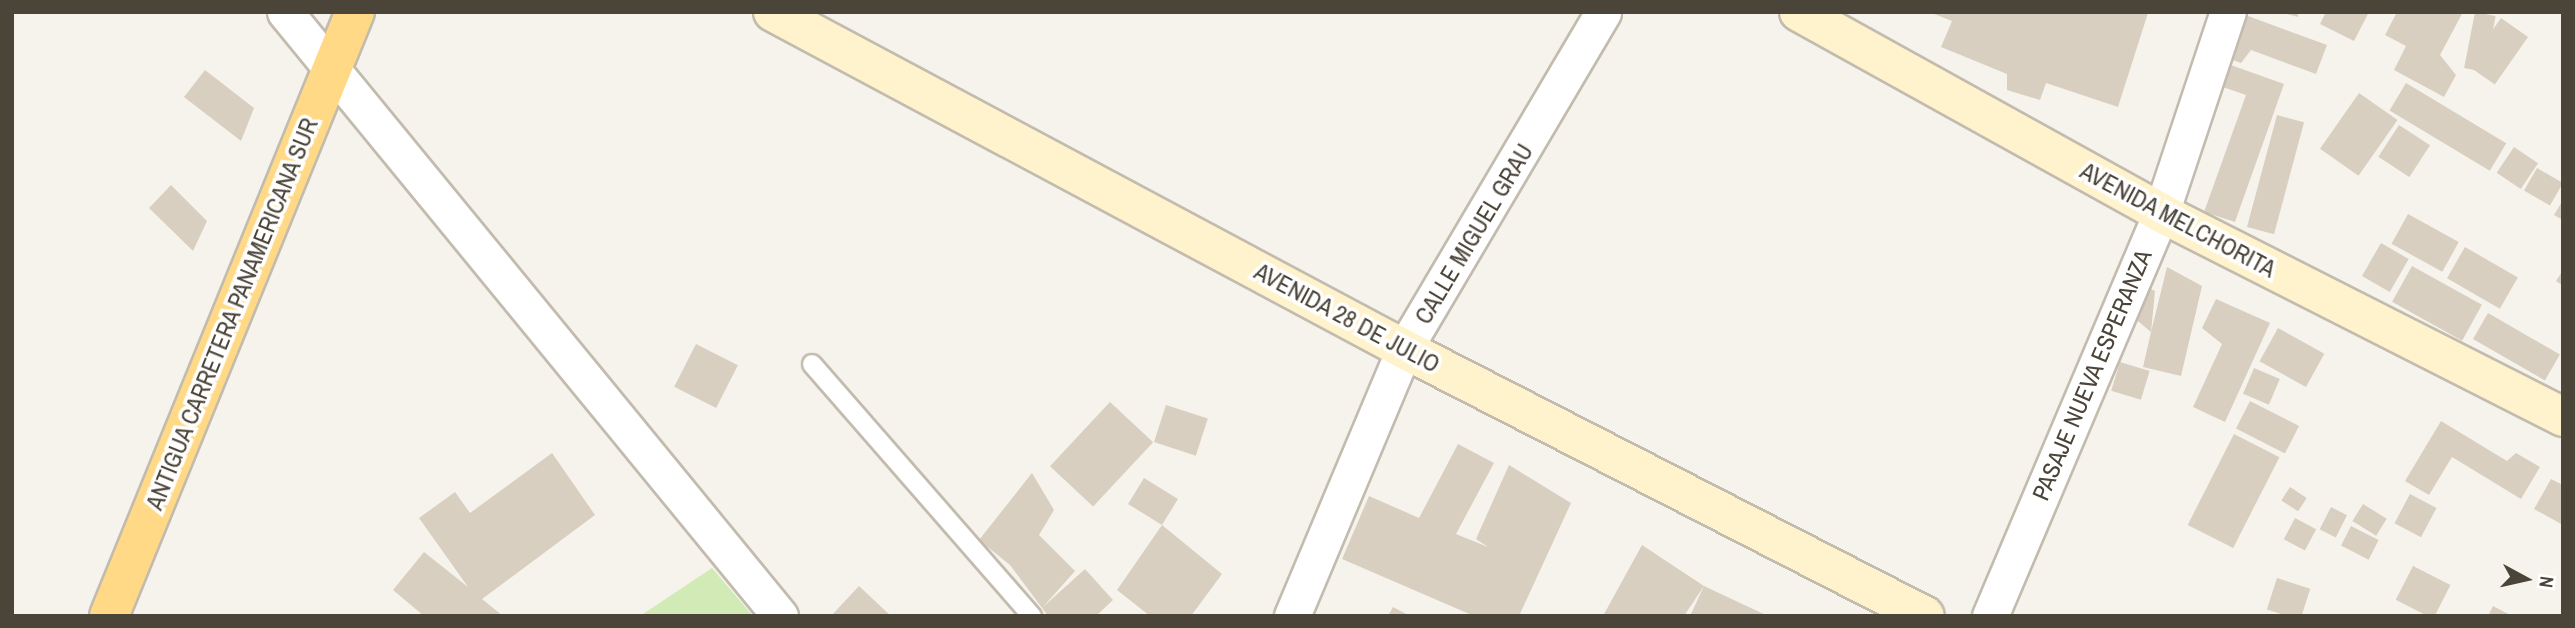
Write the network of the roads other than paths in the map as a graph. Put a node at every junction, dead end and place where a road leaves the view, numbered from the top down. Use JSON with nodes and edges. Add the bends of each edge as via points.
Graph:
{"nodes":[{"id":1,"x":285,"y":12,"type":"edge"},
{"id":2,"x":355,"y":12,"type":"edge"},
{"id":3,"x":773,"y":12,"type":"edge"},
{"id":4,"x":1604,"y":12,"type":"edge"},
{"id":5,"x":1799,"y":12,"type":"edge"},
{"id":6,"x":2228,"y":12,"type":"edge"},
{"id":7,"x":332,"y":69,"type":"junction"},
{"id":8,"x":2161,"y":213,"type":"junction"},
{"id":9,"x":1404,"y":349,"type":"junction"},
{"id":10,"x":812,"y":364,"type":"dead end"},
{"id":11,"x":2563,"y":417,"type":"edge"},
{"id":12,"x":109,"y":616,"type":"edge"},
{"id":13,"x":780,"y":616,"type":"edge"},
{"id":14,"x":1032,"y":616,"type":"edge"},
{"id":15,"x":1292,"y":616,"type":"edge"},
{"id":16,"x":1925,"y":616,"type":"edge"},
{"id":17,"x":1990,"y":616,"type":"edge"}],
"edges":[{"from":1,"to":7,"type":"street"},
{"from":2,"to":7,"type":"highway","name":"ANTIGUA CARRETERA PANAMERICANA SUR"},
{"from":3,"to":9,"type":"main road","name":"AVENIDA 28 DE JULIO"},
{"from":4,"to":9,"type":"street","name":"CALLE MIGUEL GRAU"},
{"from":5,"to":8,"type":"main road","name":"AVENIDA MELCHORITA"},
{"from":6,"to":8,"type":"street","name":"PASAJE NUEVA ESPERANZA"},
{"from":7,"to":12,"type":"highway","name":"ANTIGUA CARRETERA PANAMERICANA SUR"},
{"from":7,"to":13,"type":"street"},
{"from":8,"to":11,"type":"main road","name":"AVENIDA MELCHORITA"},
{"from":8,"to":17,"type":"street","name":"PASAJE NUEVA ESPERANZA"},
{"from":9,"to":15,"type":"street","name":"CALLE MIGUEL GRAU"},
{"from":9,"to":16,"type":"main road","name":"AVENIDA 28 DE JULIO"},
{"from":10,"to":14,"type":"lane"}]}
